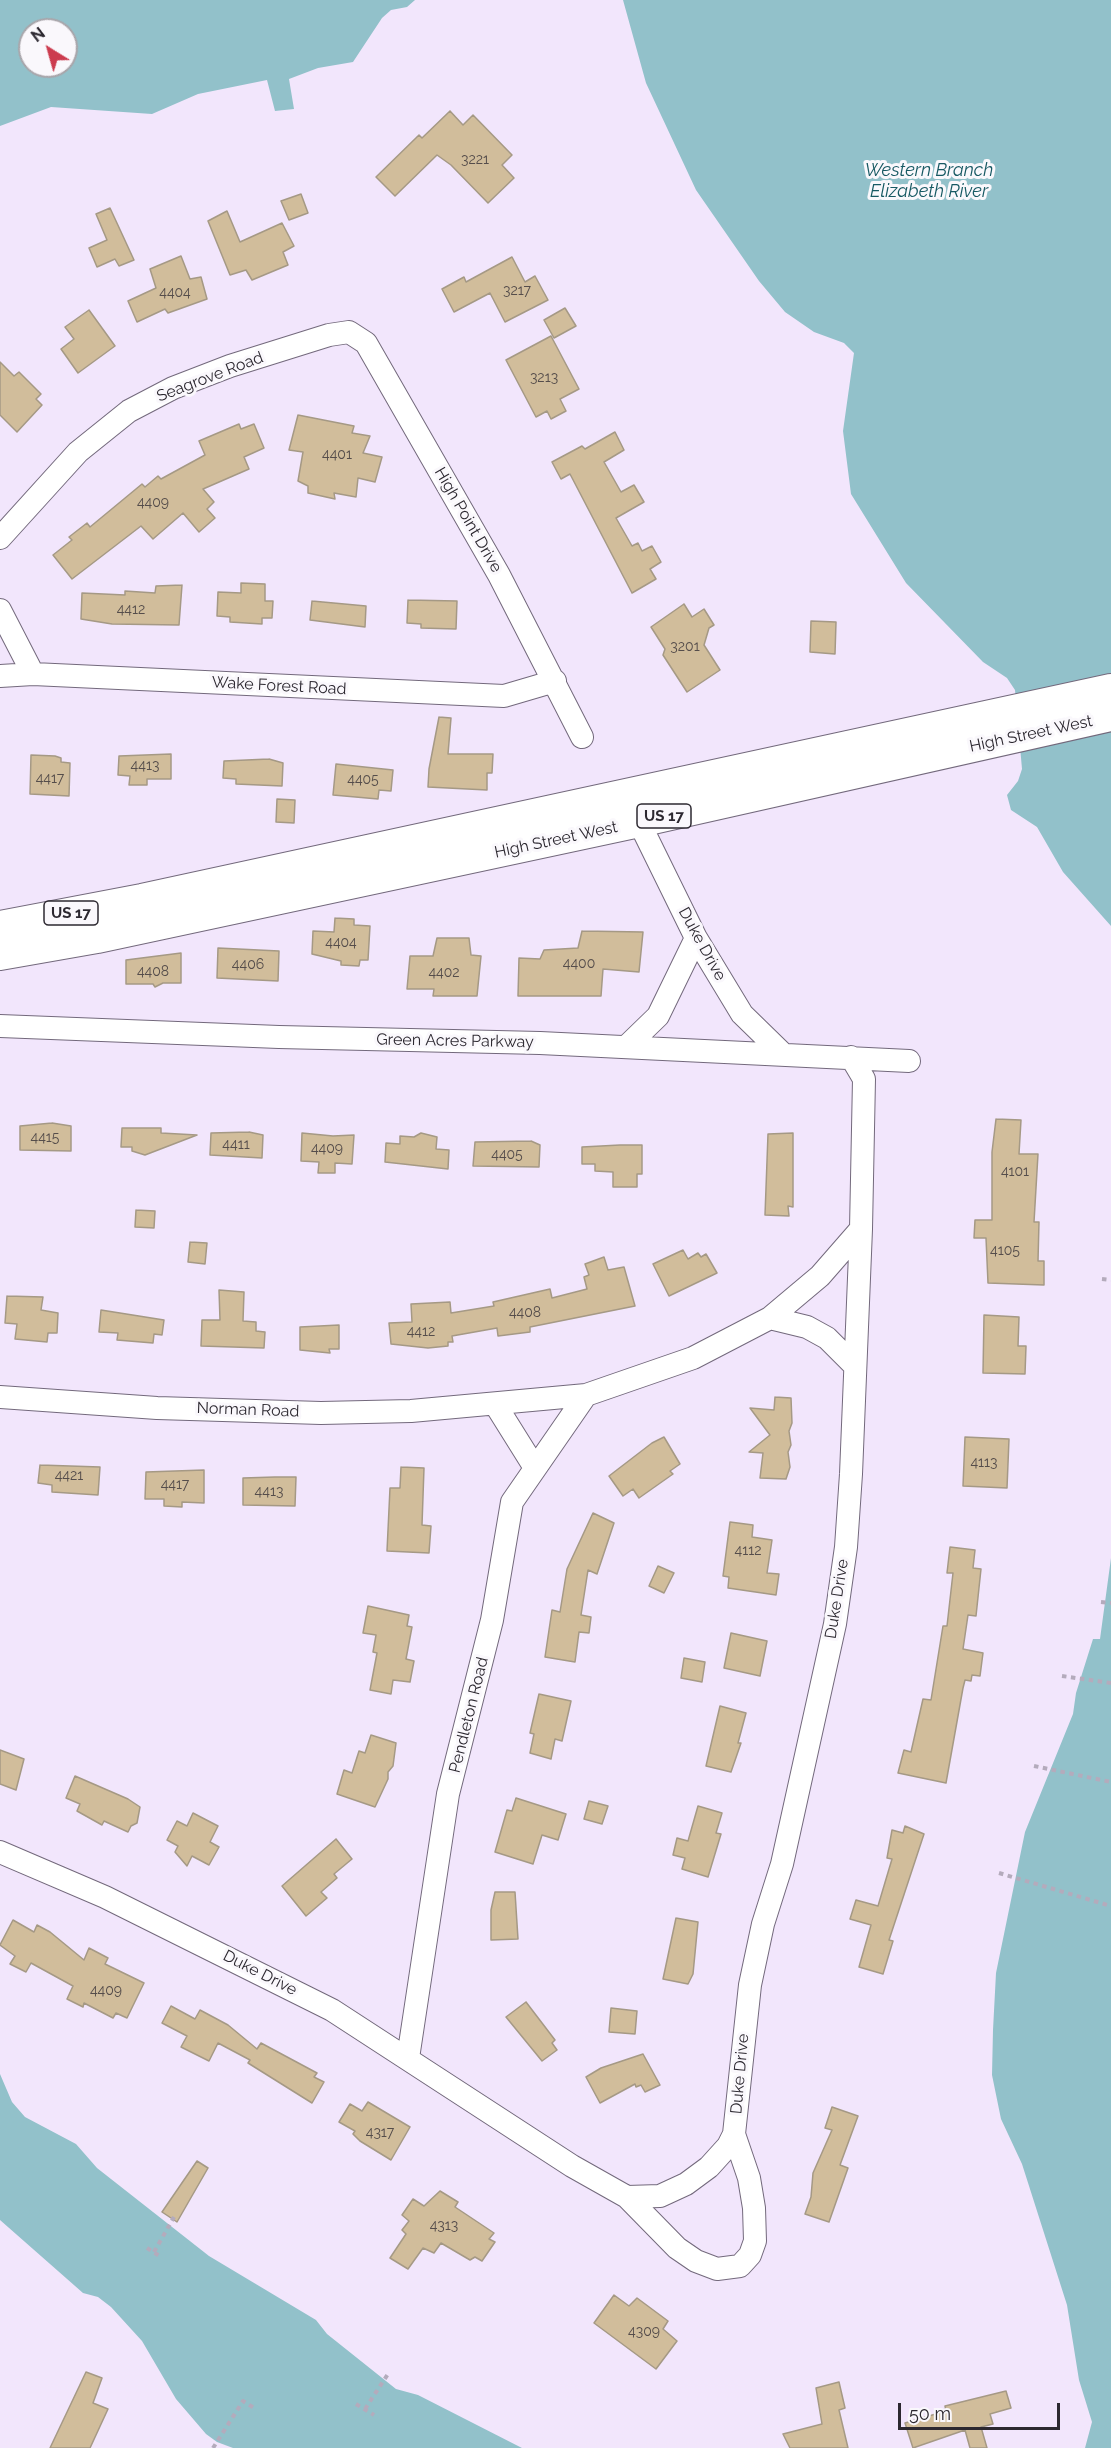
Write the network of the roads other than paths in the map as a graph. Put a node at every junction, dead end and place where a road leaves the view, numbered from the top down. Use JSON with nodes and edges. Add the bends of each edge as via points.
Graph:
{"nodes":[{"id":1,"x":328,"y":335,"type":"joint"},
{"id":2,"x":0,"y":538,"type":"edge"},
{"id":3,"x":0,"y":610,"type":"edge"},
{"id":4,"x":33,"y":674,"type":"junction"},
{"id":5,"x":0,"y":676,"type":"edge"},
{"id":6,"x":555,"y":681,"type":"junction"},
{"id":7,"x":1111,"y":689,"type":"edge"},
{"id":8,"x":1111,"y":716,"type":"edge"},
{"id":9,"x":955,"y":736,"type":"junction"},
{"id":10,"x":582,"y":737,"type":"dead end"},
{"id":11,"x":639,"y":822,"type":"junction"},
{"id":12,"x":0,"y":926,"type":"edge"},
{"id":13,"x":696,"y":938,"type":"junction"},
{"id":14,"x":0,"y":955,"type":"edge"},
{"id":15,"x":0,"y":1026,"type":"edge"},
{"id":16,"x":626,"y":1047,"type":"junction"},
{"id":17,"x":783,"y":1054,"type":"junction"},
{"id":18,"x":851,"y":1057,"type":"junction"},
{"id":19,"x":909,"y":1061,"type":"dead end"},
{"id":20,"x":861,"y":1228,"type":"junction"},
{"id":21,"x":770,"y":1318,"type":"junction"},
{"id":22,"x":855,"y":1366,"type":"junction"},
{"id":23,"x":586,"y":1395,"type":"junction"},
{"id":24,"x":0,"y":1397,"type":"edge"},
{"id":25,"x":495,"y":1404,"type":"junction"},
{"id":26,"x":535,"y":1468,"type":"junction"},
{"id":27,"x":0,"y":1852,"type":"edge"},
{"id":28,"x":408,"y":2058,"type":"junction"},
{"id":29,"x":734,"y":2134,"type":"junction"},
{"id":30,"x":627,"y":2197,"type":"junction"}],
"edges":[{"from":1,"to":2,"type":"street","name":"Seagrove Road","via":[[211,373],[129,411],[78,452]]},
{"from":1,"to":6,"type":"street","name":"High Point Drive","via":[[349,332],[366,343]]},
{"from":3,"to":4,"type":"street"},
{"from":4,"to":5,"type":"street","name":"Wake Forest Road"},
{"from":4,"to":6,"type":"street","name":"Wake Forest Road","via":[[504,696]]},
{"from":6,"to":10,"type":"street","name":"High Point Drive"},
{"from":7,"to":9,"type":"main road","name":"High Street West","number":"US 17"},
{"from":8,"to":9,"type":"main road","name":"High Street West","number":"US 17"},
{"from":9,"to":11,"type":"main road","name":"High Street West","number":"US 17"},
{"from":9,"to":12,"type":"main road","name":"High Street West","number":"US 17"},
{"from":11,"to":13,"type":"street","name":"Duke Drive"},
{"from":11,"to":14,"type":"main road","name":"High Street West","number":"US 17","via":[[97,938]]},
{"from":13,"to":16,"type":"street","via":[[658,1016]]},
{"from":13,"to":17,"type":"street","name":"Duke Drive","via":[[742,1014]]},
{"from":15,"to":16,"type":"street","name":"Green Acres Parkway"},
{"from":16,"to":17,"type":"street","name":"Green Acres Parkway"},
{"from":17,"to":18,"type":"street","name":"Green Acres Parkway"},
{"from":18,"to":19,"type":"street","name":"Green Acres Parkway"},
{"from":18,"to":20,"type":"street","name":"Duke Drive","via":[[864,1079]]},
{"from":20,"to":21,"type":"street","name":"Norman Road","via":[[820,1276]]},
{"from":20,"to":22,"type":"street","name":"Duke Drive"},
{"from":21,"to":22,"type":"street","via":[[807,1327],[826,1338]]},
{"from":21,"to":23,"type":"street","name":"Norman Road","via":[[693,1358]]},
{"from":22,"to":29,"type":"street","name":"Duke Drive","via":[[846,1547],[835,1624],[782,1864],[763,1924],[750,1985]]},
{"from":23,"to":25,"type":"street","name":"Norman Road"},
{"from":23,"to":26,"type":"street","name":"Pendleton Road"},
{"from":24,"to":25,"type":"street","name":"Norman Road","via":[[157,1408],[321,1413]]},
{"from":25,"to":26,"type":"street"},
{"from":26,"to":28,"type":"street","name":"Pendleton Road","via":[[512,1502],[492,1620],[448,1794]]},
{"from":27,"to":28,"type":"street","name":"Duke Drive","via":[[232,1958],[332,2010]]},
{"from":28,"to":30,"type":"street","name":"Duke Drive","via":[[572,2166]]},
{"from":29,"to":30,"type":"street","name":"Duke Drive","via":[[709,2167],[686,2184],[660,2196]]},
{"from":29,"to":30,"type":"street","name":"Duke Drive","via":[[749,2178],[754,2208],[755,2241],[740,2266],[717,2269],[696,2261],[677,2248]]}]}
